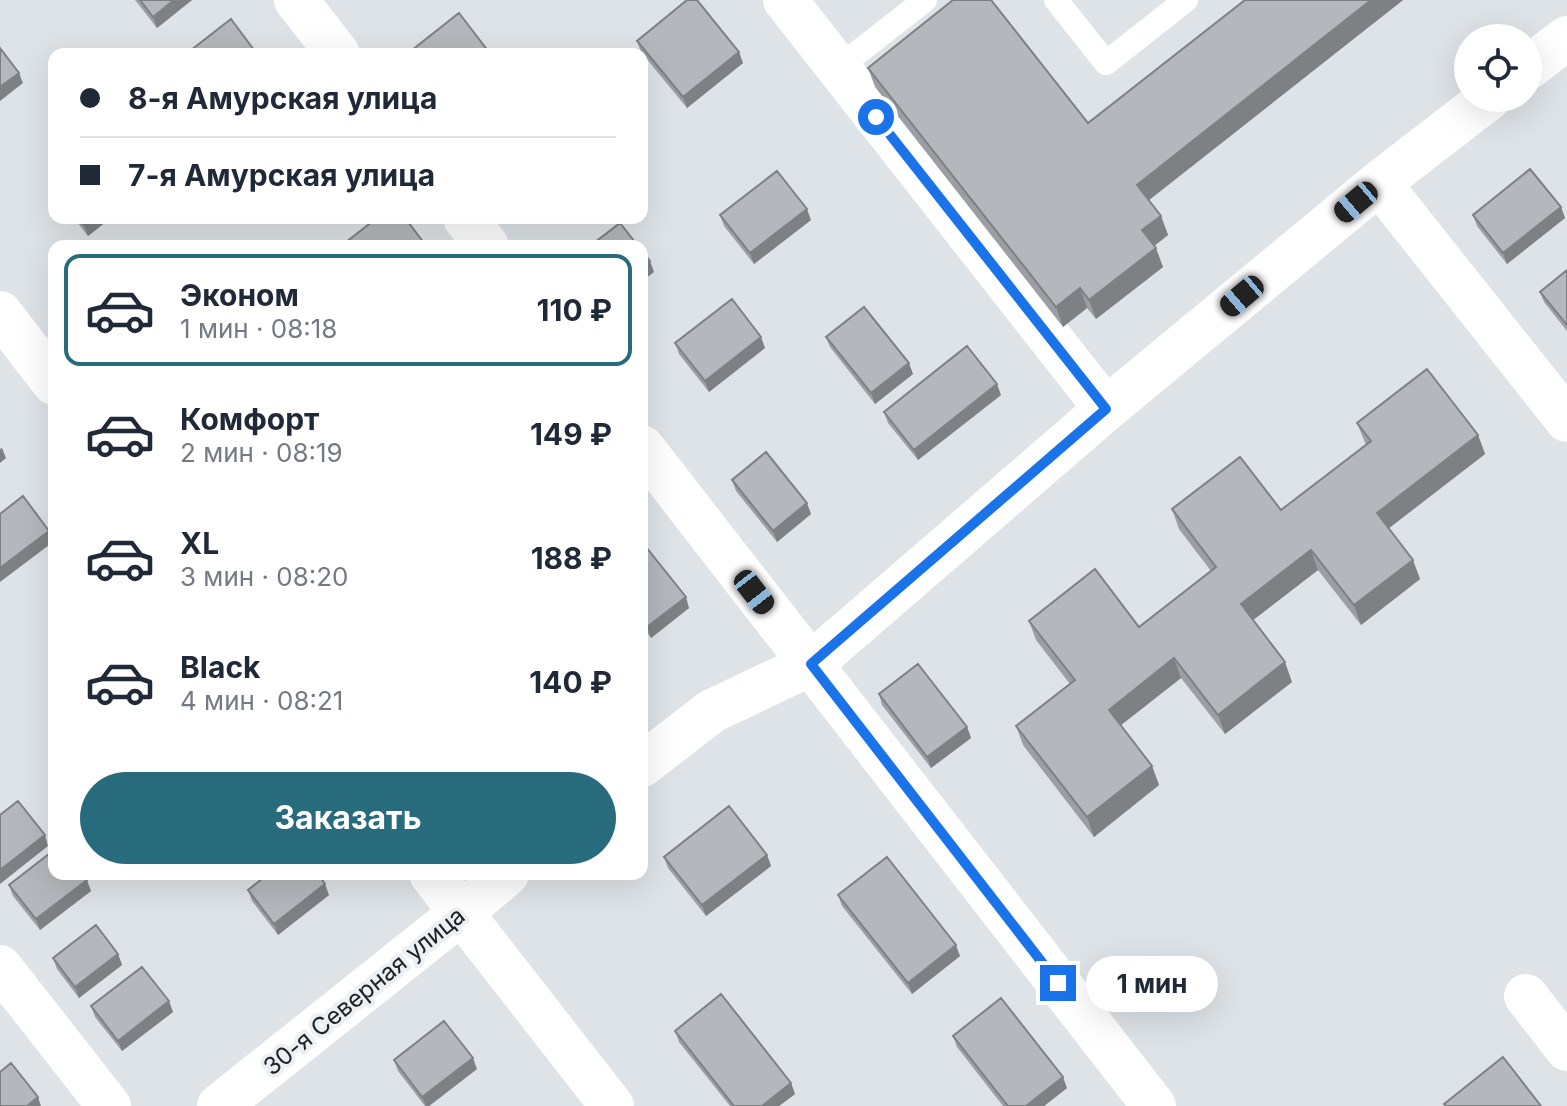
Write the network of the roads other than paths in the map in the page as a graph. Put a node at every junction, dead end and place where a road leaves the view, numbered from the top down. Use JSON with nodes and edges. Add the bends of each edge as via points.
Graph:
{"nodes":[{"id":1,"x":296,"y":0,"type":"edge"},
{"id":2,"x":785,"y":0,"type":"edge"},
{"id":3,"x":925,"y":0,"type":"edge"},
{"id":4,"x":1056,"y":0,"type":"edge"},
{"id":5,"x":1186,"y":0,"type":"edge"},
{"id":6,"x":1567,"y":38,"type":"edge"},
{"id":7,"x":333,"y":48,"type":"edge"},
{"id":8,"x":1542,"y":57,"type":"edge"},
{"id":9,"x":838,"y":68,"type":"junction"},
{"id":10,"x":1471,"y":112,"type":"edge"},
{"id":11,"x":1379,"y":183,"type":"junction"},
{"id":12,"x":470,"y":224,"type":"edge"},
{"id":13,"x":482,"y":240,"type":"edge"},
{"id":14,"x":0,"y":313,"type":"edge"},
{"id":15,"x":48,"y":375,"type":"edge"},
{"id":16,"x":1106,"y":409,"type":"junction"},
{"id":17,"x":1567,"y":420,"type":"edge"},
{"id":18,"x":648,"y":455,"type":"edge"},
{"id":19,"x":811,"y":664,"type":"junction"},
{"id":20,"x":648,"y":760,"type":"edge"},
{"id":21,"x":436,"y":880,"type":"edge"},
{"id":22,"x":500,"y":880,"type":"edge"},
{"id":23,"x":461,"y":913,"type":"junction"},
{"id":24,"x":0,"y":967,"type":"edge"},
{"id":25,"x":1526,"y":996,"type":"dead end"},
{"id":26,"x":1567,"y":1049,"type":"edge"},
{"id":27,"x":109,"y":1106,"type":"edge"},
{"id":28,"x":219,"y":1106,"type":"edge"},
{"id":29,"x":612,"y":1106,"type":"edge"},
{"id":30,"x":1154,"y":1106,"type":"edge"}],
"edges":[{"from":1,"to":7,"type":"street"},
{"from":2,"to":9,"type":"street"},
{"from":3,"to":9,"type":"lane"},
{"from":4,"to":5,"type":"lane","via":[[1106,63]]},
{"from":6,"to":8,"type":"street"},
{"from":9,"to":16,"type":"street"},
{"from":10,"to":11,"type":"street"},
{"from":11,"to":16,"type":"street"},
{"from":11,"to":17,"type":"street"},
{"from":12,"to":13,"type":"street"},
{"from":14,"to":15,"type":"street"},
{"from":16,"to":19,"type":"street"},
{"from":18,"to":19,"type":"street"},
{"from":19,"to":20,"type":"street","via":[[712,711]]},
{"from":19,"to":30,"type":"street"},
{"from":21,"to":23,"type":"street"},
{"from":22,"to":23,"type":"street","name":"30-я Северная улица"},
{"from":23,"to":28,"type":"street","name":"30-я Северная улица"},
{"from":23,"to":29,"type":"street"},
{"from":24,"to":27,"type":"street"},
{"from":25,"to":26,"type":"street"}]}
